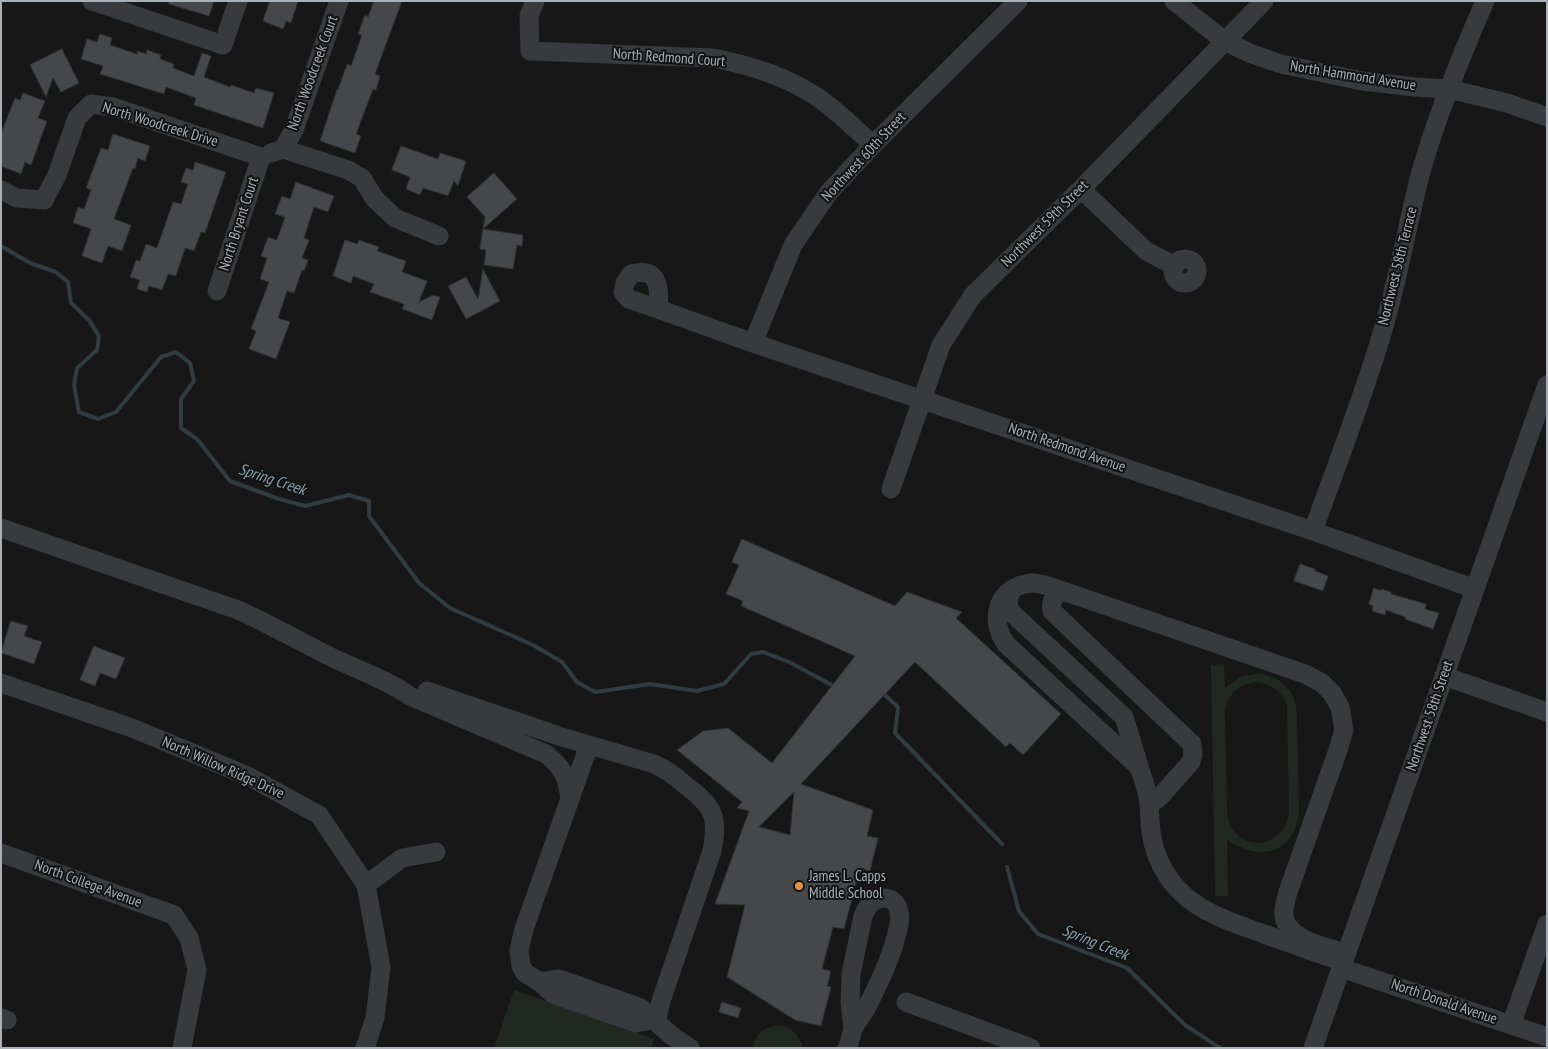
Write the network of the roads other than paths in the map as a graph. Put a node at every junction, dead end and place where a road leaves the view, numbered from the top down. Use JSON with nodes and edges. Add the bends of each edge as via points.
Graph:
{"nodes":[{"id":1,"x":92,"y":1,"type":"edge"},
{"id":2,"x":238,"y":1,"type":"edge"},
{"id":3,"x":339,"y":1,"type":"edge"},
{"id":4,"x":534,"y":1,"type":"edge"},
{"id":5,"x":1018,"y":1,"type":"edge"},
{"id":6,"x":1174,"y":1,"type":"edge"},
{"id":7,"x":1264,"y":1,"type":"edge"},
{"id":8,"x":1485,"y":1,"type":"edge"},
{"id":9,"x":1226,"y":42,"type":"junction"},
{"id":10,"x":1449,"y":89,"type":"junction"},
{"id":11,"x":1547,"y":117,"type":"edge"},
{"id":12,"x":873,"y":145,"type":"junction"},
{"id":13,"x":283,"y":149,"type":"junction"},
{"id":14,"x":261,"y":157,"type":"junction"},
{"id":15,"x":1081,"y":189,"type":"junction"},
{"id":16,"x":1,"y":190,"type":"edge"},
{"id":17,"x":438,"y":236,"type":"dead end"},
{"id":18,"x":1175,"y":266,"type":"dead end"},
{"id":19,"x":217,"y":291,"type":"dead end"},
{"id":20,"x":658,"y":309,"type":"dead end"},
{"id":21,"x":753,"y":343,"type":"junction"},
{"id":22,"x":1547,"y":385,"type":"edge"},
{"id":23,"x":921,"y":400,"type":"junction"},
{"id":24,"x":891,"y":489,"type":"dead end"},
{"id":25,"x":1,"y":528,"type":"edge"},
{"id":26,"x":1313,"y":531,"type":"junction"},
{"id":27,"x":1014,"y":588,"type":"junction"},
{"id":28,"x":1475,"y":589,"type":"junction"},
{"id":29,"x":1063,"y":591,"type":"junction"},
{"id":30,"x":1444,"y":676,"type":"junction"},
{"id":31,"x":1,"y":682,"type":"edge"},
{"id":32,"x":394,"y":685,"type":"junction"},
{"id":33,"x":1547,"y":712,"type":"edge"},
{"id":34,"x":589,"y":745,"type":"junction"},
{"id":35,"x":1139,"y":767,"type":"junction"},
{"id":36,"x":570,"y":799,"type":"junction"},
{"id":37,"x":1149,"y":804,"type":"junction"},
{"id":38,"x":436,"y":852,"type":"dead end"},
{"id":39,"x":1,"y":853,"type":"edge"},
{"id":40,"x":366,"y":885,"type":"junction"},
{"id":41,"x":1547,"y":924,"type":"edge"},
{"id":42,"x":1343,"y":961,"type":"junction"},
{"id":43,"x":906,"y":1002,"type":"dead end"},
{"id":44,"x":653,"y":1021,"type":"junction"},
{"id":45,"x":1511,"y":1025,"type":"junction"},
{"id":46,"x":853,"y":1029,"type":"junction"},
{"id":47,"x":1547,"y":1037,"type":"edge"},
{"id":48,"x":182,"y":1048,"type":"edge"},
{"id":49,"x":365,"y":1048,"type":"edge"},
{"id":50,"x":690,"y":1048,"type":"edge"},
{"id":51,"x":847,"y":1048,"type":"edge"},
{"id":52,"x":1031,"y":1048,"type":"edge"},
{"id":53,"x":1313,"y":1048,"type":"edge"}],
"edges":[{"from":1,"to":2,"type":"street","via":[[223,45]]},
{"from":3,"to":13,"type":"street","name":"North Woodcreek Court","via":[[294,130]]},
{"from":4,"to":12,"type":"street","name":"North Redmond Court","via":[[529,16],[530,51],[714,58],[739,63],[790,81],[815,96]]},
{"from":5,"to":12,"type":"street","name":"Northwest 60th Street"},
{"from":6,"to":9,"type":"street","name":"North Hammond Avenue"},
{"from":7,"to":9,"type":"street","name":"Northwest 59th Street"},
{"from":8,"to":10,"type":"street","name":"Northwest 58th Terrace"},
{"from":9,"to":10,"type":"street","name":"North Hammond Avenue","via":[[1281,64],[1322,73],[1397,85]]},
{"from":9,"to":15,"type":"street","name":"Northwest 59th Street"},
{"from":10,"to":11,"type":"street","name":"North Hammond Avenue"},
{"from":10,"to":26,"type":"street","name":"Northwest 58th Terrace","via":[[1421,174],[1400,266],[1363,392]]},
{"from":12,"to":21,"type":"street","name":"Northwest 60th Street","via":[[829,192],[793,245]]},
{"from":13,"to":14,"type":"street","name":"North Woodcreek Court"},
{"from":13,"to":17,"type":"street","via":[[348,170],[362,178],[374,198],[395,218]]},
{"from":14,"to":16,"type":"street","name":"North Woodcreek Drive","via":[[113,106],[91,104],[77,118],[58,175],[44,200],[17,198]]},
{"from":14,"to":19,"type":"street","name":"North Bryant Court"},
{"from":15,"to":18,"type":"street","via":[[1146,251]]},
{"from":15,"to":23,"type":"street","name":"Northwest 59th Street","via":[[973,295],[941,344]]},
{"from":20,"to":21,"type":"street","name":"North Redmond Avenue"},
{"from":21,"to":23,"type":"street","name":"North Redmond Avenue"},
{"from":22,"to":28,"type":"street","name":"Northwest 58th Street"},
{"from":23,"to":24,"type":"street","name":"Northwest 59th Street"},
{"from":23,"to":26,"type":"street","name":"North Redmond Avenue"},
{"from":25,"to":32,"type":"street","via":[[238,610]]},
{"from":26,"to":28,"type":"street","name":"North Redmond Avenue"},
{"from":27,"to":29,"type":"street","via":[[1034,583]]},
{"from":27,"to":35,"type":"street","via":[[1008,599],[1013,614],[1124,717]]},
{"from":27,"to":35,"type":"street","via":[[1000,601],[1000,636]]},
{"from":28,"to":30,"type":"street","name":"Northwest 58th Street"},
{"from":29,"to":37,"type":"street","via":[[1051,601],[1052,611],[1057,617],[1192,744],[1191,762],[1158,799]]},
{"from":29,"to":42,"type":"street","via":[[1305,674],[1322,682],[1332,693],[1340,707],[1344,730],[1288,892],[1284,914],[1287,925],[1297,935]]},
{"from":30,"to":33,"type":"street"},
{"from":30,"to":42,"type":"street","name":"Northwest 58th Street"},
{"from":31,"to":40,"type":"street","name":"North Willow Ridge Drive","via":[[132,728],[239,772],[319,815]]},
{"from":32,"to":34,"type":"street","via":[[414,686]]},
{"from":32,"to":36,"type":"street","via":[[410,696],[546,754],[560,765],[568,779]]},
{"from":34,"to":36,"type":"street"},
{"from":34,"to":44,"type":"street","via":[[666,770],[707,803],[715,823],[708,865]]},
{"from":35,"to":37,"type":"street"},
{"from":36,"to":44,"type":"street","via":[[524,929],[519,958],[525,973],[540,982],[559,979],[641,1008]]},
{"from":37,"to":42,"type":"street","via":[[1156,853],[1168,876],[1186,897],[1215,916]]},
{"from":38,"to":40,"type":"street","via":[[402,858]]},
{"from":39,"to":48,"type":"street","name":"North College Avenue","via":[[174,915],[189,938],[197,970]]},
{"from":40,"to":49,"type":"street","name":"North Willow Ridge Drive","via":[[381,967],[375,1018]]},
{"from":41,"to":45,"type":"street"},
{"from":42,"to":45,"type":"street","name":"North Donald Avenue"},
{"from":42,"to":53,"type":"street","name":"Northwest 58th Street"},
{"from":43,"to":52,"type":"street"},
{"from":44,"to":50,"type":"street"},
{"from":45,"to":47,"type":"street","name":"North Donald Avenue"},
{"from":46,"to":46,"type":"street","via":[[867,1007],[899,925],[898,908],[887,898],[872,901],[863,916],[851,974]]},
{"from":46,"to":51,"type":"street"}]}
